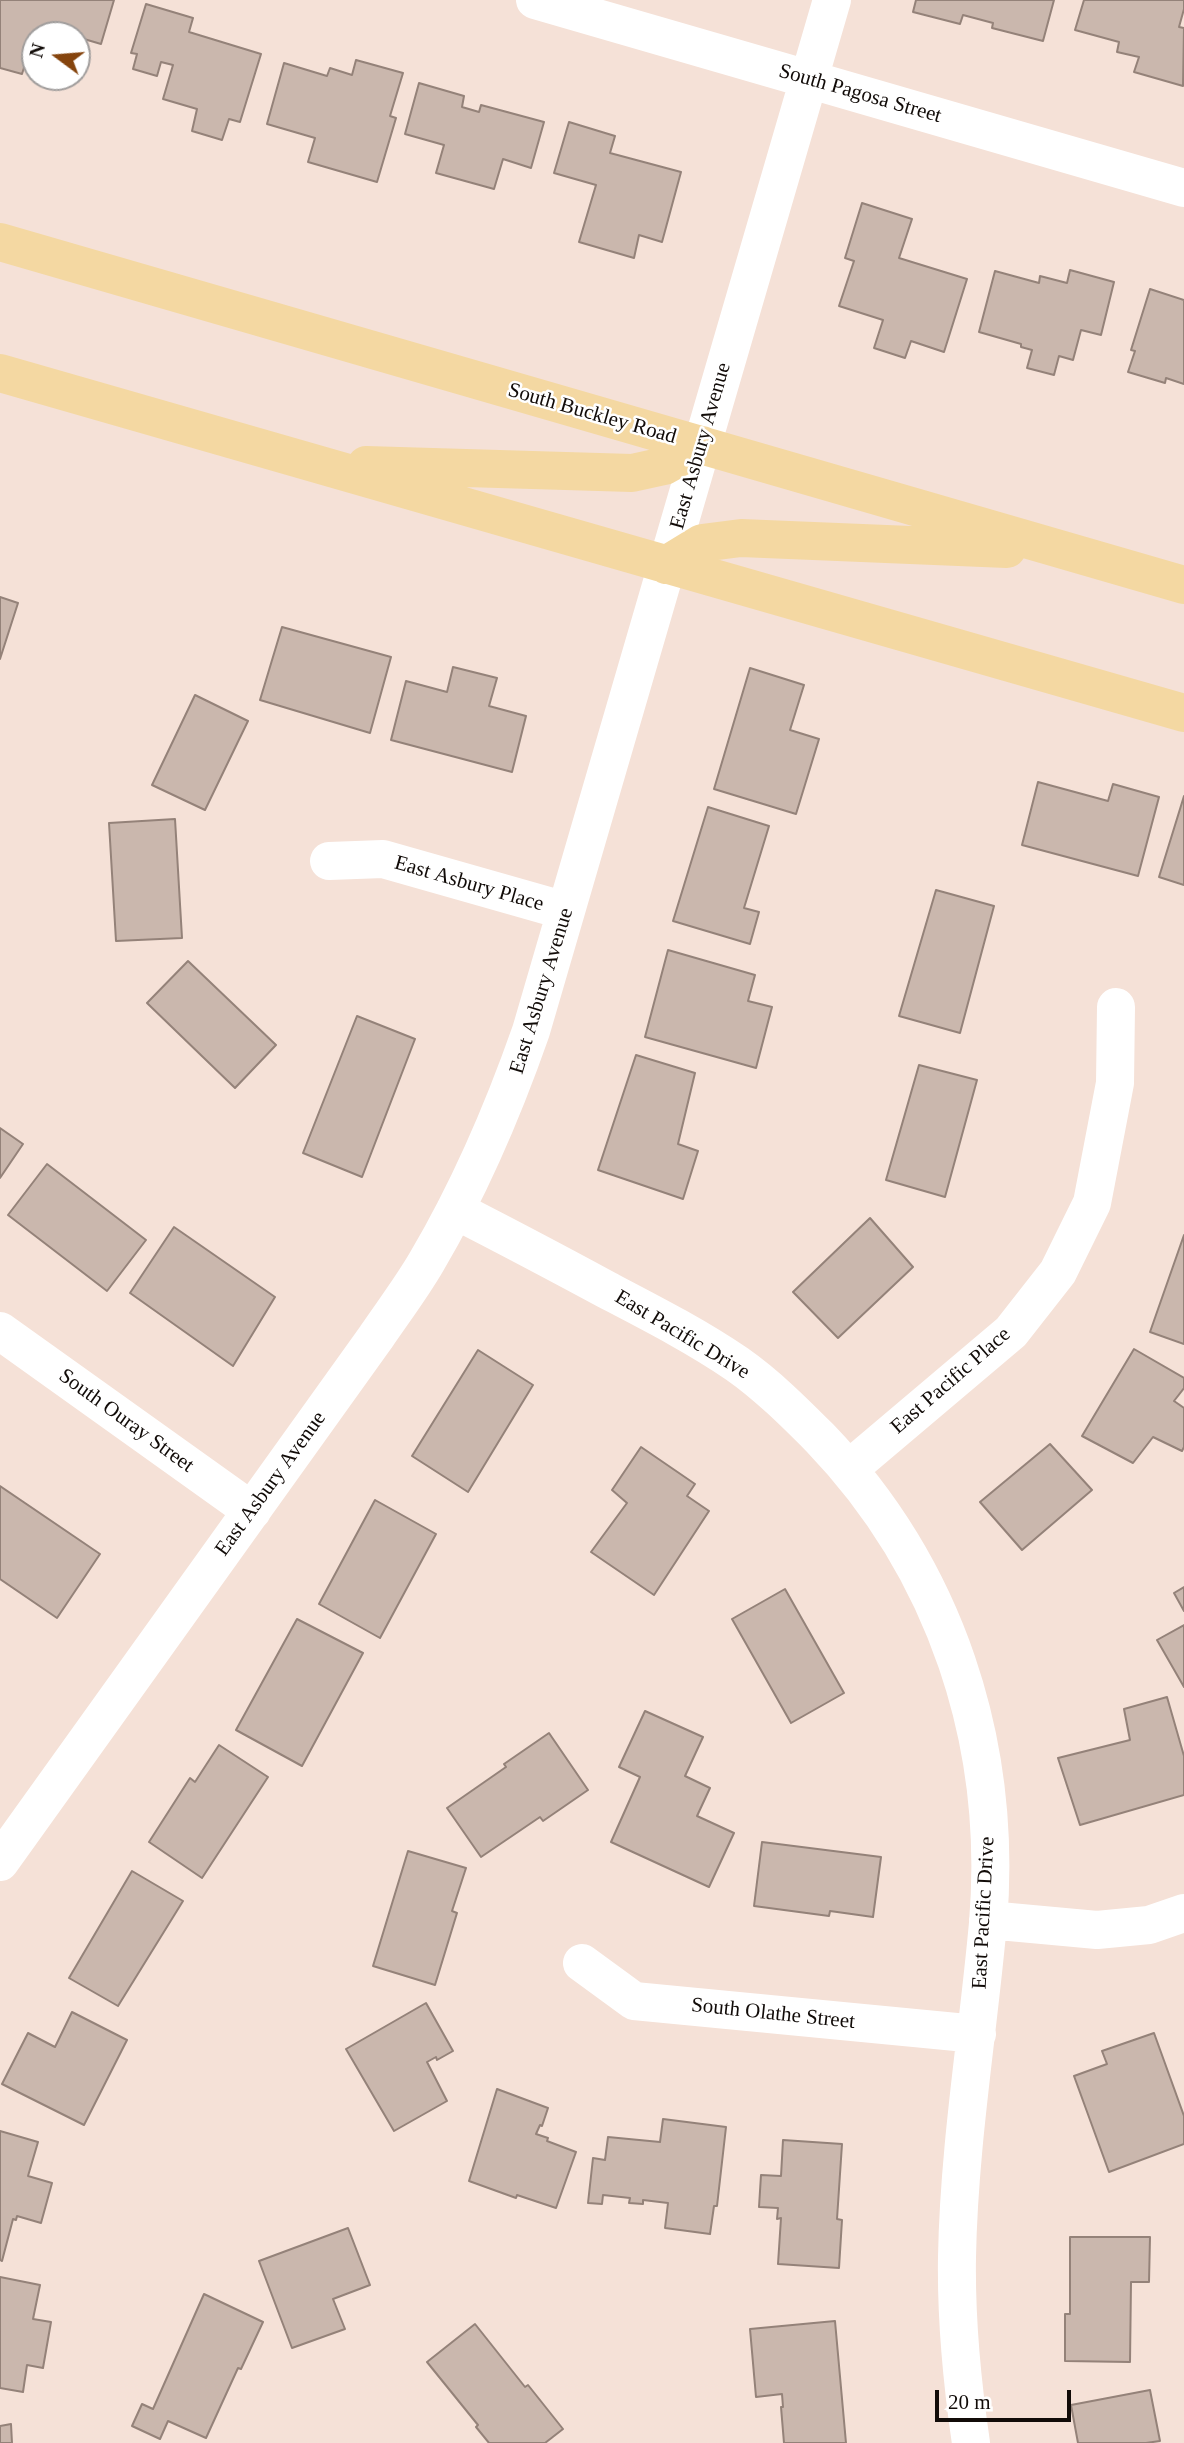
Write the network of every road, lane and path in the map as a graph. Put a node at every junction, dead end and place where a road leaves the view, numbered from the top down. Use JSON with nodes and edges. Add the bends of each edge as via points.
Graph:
{"nodes":[{"id":1,"x":535,"y":0,"type":"edge"},
{"id":2,"x":832,"y":0,"type":"edge"},
{"id":3,"x":809,"y":79,"type":"junction"},
{"id":4,"x":1184,"y":188,"type":"edge"},
{"id":5,"x":0,"y":243,"type":"edge"},
{"id":6,"x":0,"y":373,"type":"edge"},
{"id":7,"x":702,"y":445,"type":"junction"},
{"id":8,"x":315,"y":464,"type":"junction"},
{"id":9,"x":1068,"y":551,"type":"junction"},
{"id":10,"x":666,"y":565,"type":"junction"},
{"id":11,"x":1184,"y":585,"type":"edge"},
{"id":12,"x":1184,"y":713,"type":"edge"},
{"id":13,"x":329,"y":862,"type":"dead end"},
{"id":14,"x":566,"y":911,"type":"junction"},
{"id":15,"x":1116,"y":1007,"type":"dead end"},
{"id":16,"x":456,"y":1210,"type":"junction"},
{"id":17,"x":0,"y":1331,"type":"edge"},
{"id":18,"x":849,"y":1469,"type":"junction"},
{"id":19,"x":251,"y":1511,"type":"junction"},
{"id":20,"x":0,"y":1862,"type":"edge"},
{"id":21,"x":1184,"y":1913,"type":"edge"},
{"id":22,"x":988,"y":1920,"type":"junction"},
{"id":23,"x":582,"y":1963,"type":"dead end"},
{"id":24,"x":977,"y":2034,"type":"junction"},
{"id":25,"x":971,"y":2443,"type":"edge"}],
"edges":[{"from":1,"to":3,"type":"street","name":"South Pagosa Street"},
{"from":2,"to":3,"type":"street","name":"East Asbury Avenue"},
{"from":3,"to":4,"type":"street","name":"South Pagosa Street"},
{"from":3,"to":7,"type":"street","name":"East Asbury Avenue"},
{"from":5,"to":7,"type":"main road","name":"South Buckley Road"},
{"from":6,"to":8,"type":"main road"},
{"from":7,"to":8,"type":"main road","via":[[664,466],[618,474]]},
{"from":7,"to":9,"type":"main road","name":"South Buckley Road"},
{"from":7,"to":10,"type":"street","name":"East Asbury Avenue"},
{"from":8,"to":10,"type":"main road"},
{"from":9,"to":10,"type":"main road","via":[[741,538],[702,543]]},
{"from":9,"to":11,"type":"main road","name":"South Buckley Road"},
{"from":10,"to":12,"type":"main road"},
{"from":10,"to":14,"type":"street","name":"East Asbury Avenue"},
{"from":13,"to":14,"type":"street","name":"East Asbury Place","via":[[383,859]]},
{"from":14,"to":16,"type":"street","name":"East Asbury Avenue","via":[[509,1094]]},
{"from":15,"to":18,"type":"street","name":"East Pacific Place","via":[[1115,1083],[1092,1203],[1058,1272],[1011,1332]]},
{"from":16,"to":18,"type":"street","name":"East Pacific Drive","via":[[668,1321],[738,1365],[787,1404]]},
{"from":16,"to":19,"type":"street","name":"East Asbury Avenue","via":[[376,1337]]},
{"from":17,"to":19,"type":"street","name":"South Ouray Street"},
{"from":18,"to":22,"type":"street","name":"East Pacific Drive","via":[[908,1552],[950,1638],[970,1699],[983,1762],[991,1857]]},
{"from":19,"to":20,"type":"street","name":"East Asbury Avenue"},
{"from":21,"to":22,"type":"street","via":[[1149,1925],[1097,1930]]},
{"from":22,"to":24,"type":"street","name":"East Pacific Drive"},
{"from":23,"to":24,"type":"street","name":"South Olathe Street","via":[[634,2001]]},
{"from":24,"to":25,"type":"street","name":"East Pacific Drive","via":[[957,2258],[961,2379]]}]}
